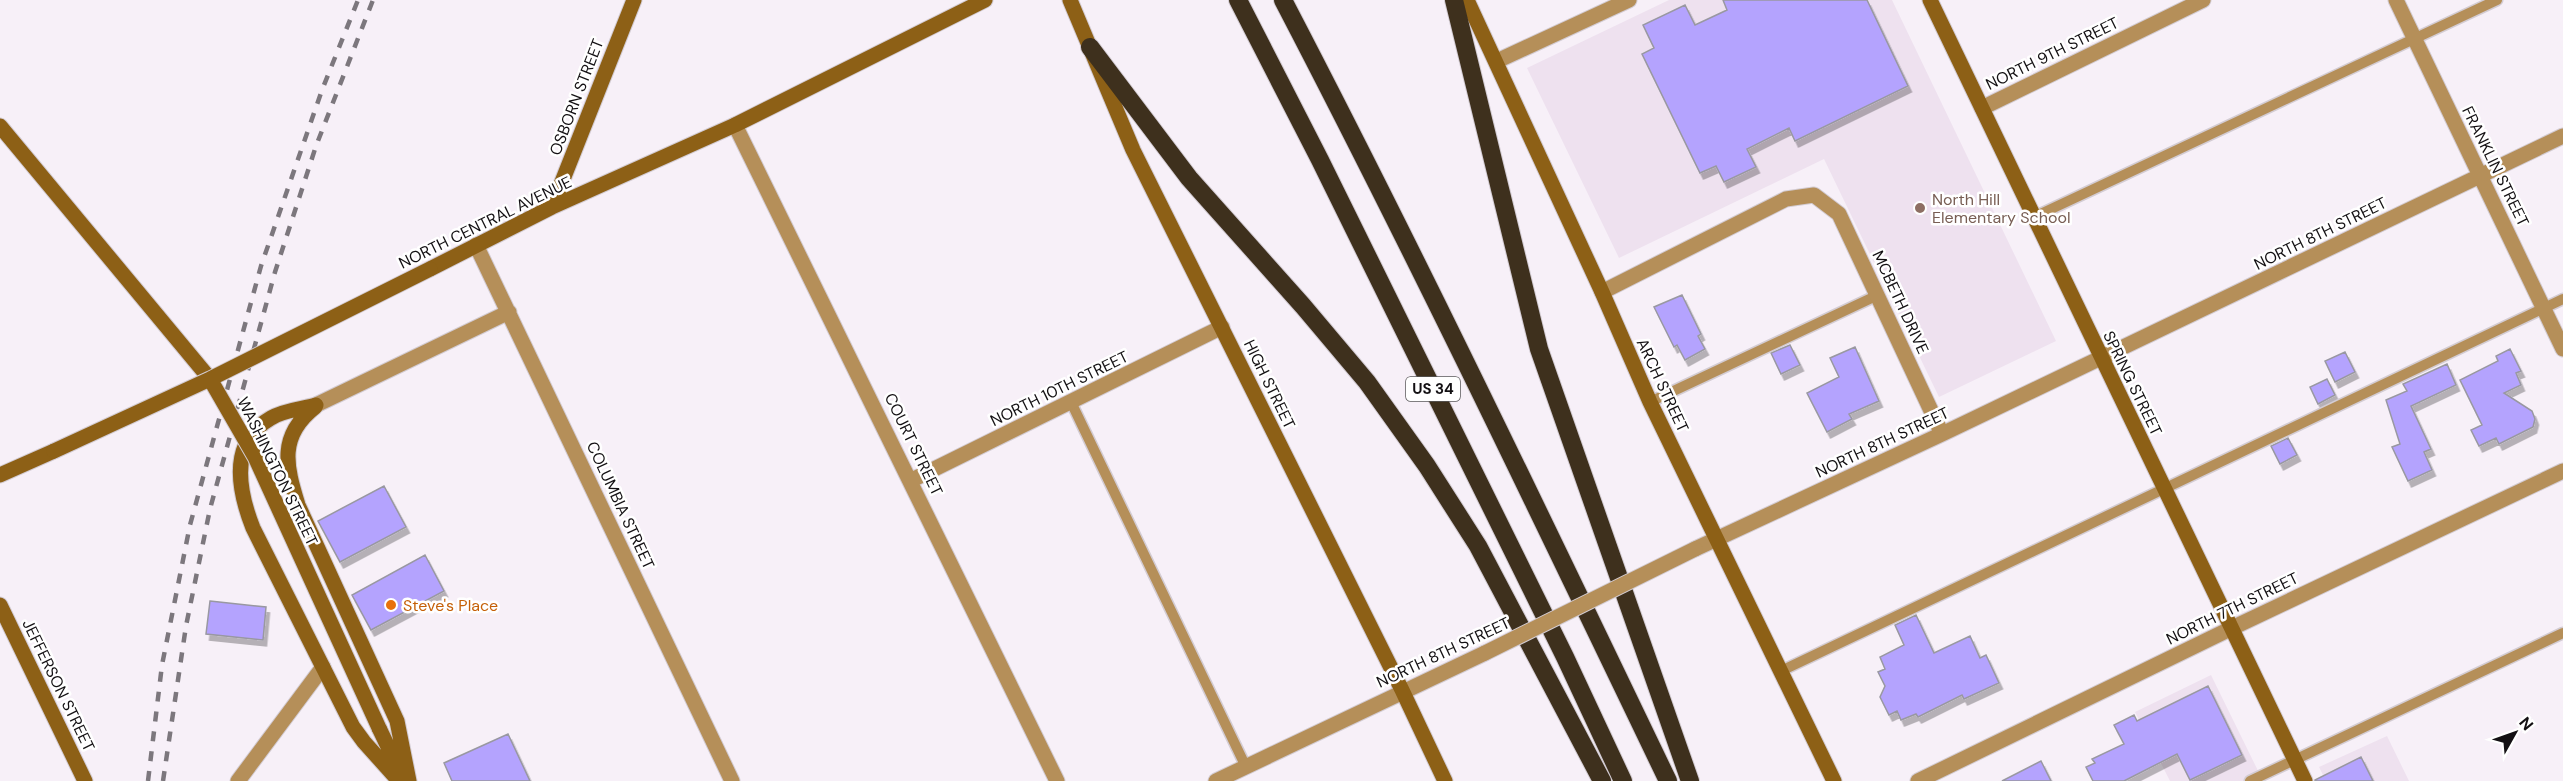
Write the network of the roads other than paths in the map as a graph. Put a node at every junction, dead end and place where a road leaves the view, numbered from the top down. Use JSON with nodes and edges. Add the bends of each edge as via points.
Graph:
{"nodes":[{"id":1,"x":985,"y":0,"type":"edge"},
{"id":2,"x":1070,"y":0,"type":"edge"},
{"id":3,"x":1238,"y":0,"type":"edge"},
{"id":4,"x":1283,"y":0,"type":"edge"},
{"id":5,"x":1454,"y":0,"type":"edge"},
{"id":6,"x":1467,"y":0,"type":"edge"},
{"id":7,"x":1629,"y":0,"type":"edge"},
{"id":8,"x":1930,"y":0,"type":"edge"},
{"id":9,"x":2203,"y":0,"type":"edge"},
{"id":10,"x":2396,"y":0,"type":"edge"},
{"id":11,"x":2498,"y":0,"type":"edge"},
{"id":12,"x":630,"y":2,"type":"edge"},
{"id":13,"x":2415,"y":39,"type":"junction"},
{"id":14,"x":1090,"y":47,"type":"junction"},
{"id":15,"x":1497,"y":61,"type":"junction"},
{"id":16,"x":1982,"y":108,"type":"junction"},
{"id":17,"x":735,"y":125,"type":"junction"},
{"id":18,"x":0,"y":126,"type":"edge"},
{"id":19,"x":2563,"y":136,"type":"edge"},
{"id":20,"x":2481,"y":175,"type":"junction"},
{"id":21,"x":552,"y":207,"type":"junction"},
{"id":22,"x":2034,"y":217,"type":"junction"},
{"id":23,"x":476,"y":245,"type":"junction"},
{"id":24,"x":1602,"y":292,"type":"junction"},
{"id":25,"x":1878,"y":295,"type":"junction"},
{"id":26,"x":2563,"y":299,"type":"edge"},
{"id":27,"x":2544,"y":308,"type":"junction"},
{"id":28,"x":509,"y":312,"type":"junction"},
{"id":29,"x":1222,"y":327,"type":"junction"},
{"id":30,"x":2563,"y":349,"type":"edge"},
{"id":31,"x":2101,"y":358,"type":"junction"},
{"id":32,"x":210,"y":379,"type":"junction"},
{"id":33,"x":1071,"y":402,"type":"junction"},
{"id":34,"x":1650,"y":402,"type":"junction"},
{"id":35,"x":316,"y":405,"type":"junction"},
{"id":36,"x":1942,"y":434,"type":"junction"},
{"id":37,"x":2563,"y":471,"type":"edge"},
{"id":38,"x":0,"y":475,"type":"edge"},
{"id":39,"x":912,"y":480,"type":"junction"},
{"id":40,"x":2165,"y":489,"type":"junction"},
{"id":41,"x":1717,"y":538,"type":"junction"},
{"id":42,"x":0,"y":605,"type":"edge"},
{"id":43,"x":2232,"y":628,"type":"junction"},
{"id":44,"x":2563,"y":633,"type":"edge"},
{"id":45,"x":322,"y":667,"type":"junction"},
{"id":46,"x":1781,"y":671,"type":"junction"},
{"id":47,"x":1402,"y":690,"type":"junction"},
{"id":48,"x":2295,"y":759,"type":"junction"},
{"id":49,"x":1246,"y":767,"type":"junction"},
{"id":50,"x":85,"y":781,"type":"edge"},
{"id":51,"x":238,"y":781,"type":"edge"},
{"id":52,"x":399,"y":781,"type":"edge"},
{"id":53,"x":407,"y":781,"type":"edge"},
{"id":54,"x":732,"y":781,"type":"edge"},
{"id":55,"x":1057,"y":781,"type":"edge"},
{"id":56,"x":1216,"y":781,"type":"edge"},
{"id":57,"x":1445,"y":781,"type":"edge"},
{"id":58,"x":1602,"y":781,"type":"edge"},
{"id":59,"x":1623,"y":781,"type":"edge"},
{"id":60,"x":1668,"y":781,"type":"edge"},
{"id":61,"x":1690,"y":781,"type":"edge"},
{"id":62,"x":1834,"y":781,"type":"edge"},
{"id":63,"x":1918,"y":781,"type":"edge"},
{"id":64,"x":2250,"y":781,"type":"edge"},
{"id":65,"x":2305,"y":781,"type":"edge"}],
"edges":[{"from":1,"to":17,"type":"main road","name":"NORTH CENTRAL AVENUE"},
{"from":2,"to":14,"type":"main road","name":"HIGH STREET"},
{"from":3,"to":59,"type":"highway","number":"US 34"},
{"from":4,"to":60,"type":"highway","number":"US 34","via":[[1441,309]]},
{"from":5,"to":61,"type":"highway","via":[[1539,349]]},
{"from":6,"to":15,"type":"main road","name":"ARCH STREET"},
{"from":7,"to":15,"type":"street"},
{"from":8,"to":16,"type":"main road","name":"SPRING STREET"},
{"from":9,"to":16,"type":"street","name":"NORTH 9TH STREET"},
{"from":10,"to":13,"type":"street","name":"FRANKLIN STREET"},
{"from":11,"to":13,"type":"lane"},
{"from":12,"to":21,"type":"main road","name":"OSBORN STREET"},
{"from":13,"to":20,"type":"street","name":"FRANKLIN STREET"},
{"from":13,"to":22,"type":"lane"},
{"from":14,"to":29,"type":"main road","name":"HIGH STREET","via":[[1133,150]]},
{"from":14,"to":58,"type":"highway","via":[[1189,178],[1366,382],[1427,466],[1478,546]]},
{"from":15,"to":24,"type":"main road","name":"ARCH STREET"},
{"from":16,"to":22,"type":"main road","name":"SPRING STREET"},
{"from":17,"to":21,"type":"main road","name":"NORTH CENTRAL AVENUE"},
{"from":17,"to":39,"type":"street","name":"COURT STREET"},
{"from":18,"to":32,"type":"main road","name":"WASHINGTON STREET"},
{"from":19,"to":20,"type":"street","name":"NORTH 8TH STREET"},
{"from":20,"to":27,"type":"street","name":"FRANKLIN STREET"},
{"from":20,"to":31,"type":"street","name":"NORTH 8TH STREET"},
{"from":21,"to":23,"type":"main road","name":"NORTH CENTRAL AVENUE"},
{"from":22,"to":31,"type":"main road","name":"SPRING STREET"},
{"from":23,"to":28,"type":"street","name":"COLUMBIA STREET"},
{"from":23,"to":32,"type":"main road","name":"NORTH CENTRAL AVENUE","bridge":true},
{"from":24,"to":25,"type":"street","name":"MCBETH DRIVE","via":[[1786,200],[1814,195],[1839,214]]},
{"from":24,"to":34,"type":"main road","name":"ARCH STREET"},
{"from":25,"to":34,"type":"lane"},
{"from":25,"to":36,"type":"street","name":"MCBETH DRIVE"},
{"from":26,"to":27,"type":"lane"},
{"from":27,"to":30,"type":"street","name":"FRANKLIN STREET"},
{"from":27,"to":40,"type":"lane"},
{"from":28,"to":35,"type":"street"},
{"from":28,"to":54,"type":"street","name":"COLUMBIA STREET"},
{"from":29,"to":33,"type":"street","name":"NORTH 10TH STREET"},
{"from":29,"to":47,"type":"main road","name":"HIGH STREET"},
{"from":31,"to":36,"type":"street","name":"NORTH 8TH STREET"},
{"from":31,"to":40,"type":"main road","name":"SPRING STREET"},
{"from":32,"to":38,"type":"main road","name":"NORTH CENTRAL AVENUE","bridge":true},
{"from":32,"to":53,"type":"main road","name":"WASHINGTON STREET","bridge":true,"via":[[255,457]]},
{"from":33,"to":39,"type":"street","name":"NORTH 10TH STREET"},
{"from":33,"to":49,"type":"lane"},
{"from":34,"to":41,"type":"main road","name":"ARCH STREET"},
{"from":35,"to":45,"type":"main road","via":[[271,418],[250,435],[241,455],[239,483],[253,528]]},
{"from":35,"to":53,"type":"main road","via":[[292,433],[287,463],[291,482],[397,721]]},
{"from":36,"to":41,"type":"street","name":"NORTH 8TH STREET"},
{"from":37,"to":43,"type":"street","name":"NORTH 7TH STREET"},
{"from":39,"to":55,"type":"street","name":"COURT STREET"},
{"from":40,"to":43,"type":"main road","name":"SPRING STREET"},
{"from":40,"to":46,"type":"lane"},
{"from":41,"to":46,"type":"main road","name":"ARCH STREET"},
{"from":41,"to":47,"type":"street","name":"NORTH 8TH STREET","bridge":true},
{"from":42,"to":50,"type":"main road","name":"JEFFERSON STREET"},
{"from":43,"to":48,"type":"main road","name":"SPRING STREET"},
{"from":43,"to":63,"type":"street","name":"NORTH 7TH STREET"},
{"from":44,"to":48,"type":"lane"},
{"from":45,"to":51,"type":"street"},
{"from":45,"to":52,"type":"main road","via":[[353,727]]},
{"from":46,"to":62,"type":"main road","name":"ARCH STREET"},
{"from":47,"to":49,"type":"street","name":"NORTH 8TH STREET"},
{"from":47,"to":57,"type":"main road","name":"HIGH STREET"},
{"from":48,"to":64,"type":"lane"},
{"from":48,"to":65,"type":"main road","name":"SPRING STREET"},
{"from":49,"to":56,"type":"street","name":"NORTH 8TH STREET"}]}
